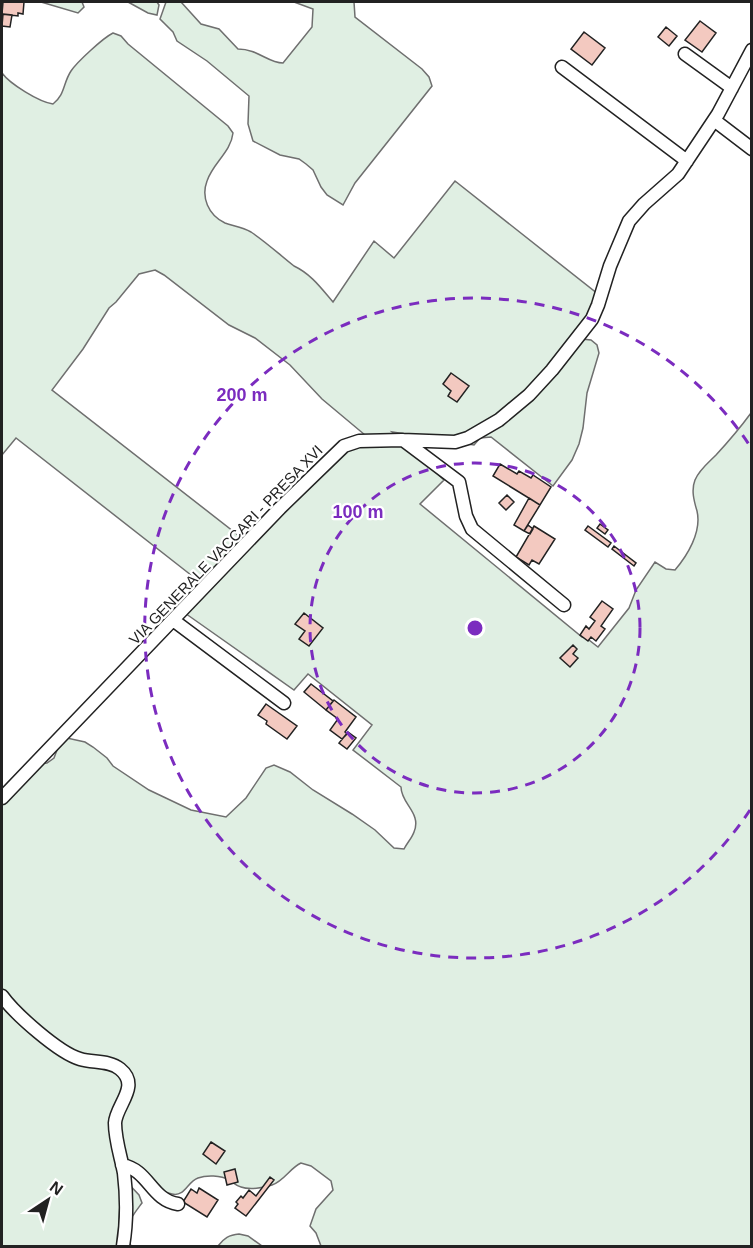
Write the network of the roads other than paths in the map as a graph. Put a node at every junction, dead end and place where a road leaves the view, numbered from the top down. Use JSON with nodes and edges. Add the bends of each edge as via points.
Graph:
{"nodes":[{"id":1,"x":752,"y":50,"type":"edge"},
{"id":2,"x":685,"y":54,"type":"dead end"},
{"id":3,"x":562,"y":67,"type":"dead end"},
{"id":4,"x":732,"y":88,"type":"junction"},
{"id":5,"x":714,"y":120,"type":"junction"},
{"id":6,"x":752,"y":149,"type":"edge"},
{"id":7,"x":687,"y":161,"type":"junction"},
{"id":8,"x":402,"y":440,"type":"junction"},
{"id":9,"x":564,"y":605,"type":"dead end"},
{"id":10,"x":173,"y":620,"type":"junction"},
{"id":11,"x":284,"y":703,"type":"dead end"},
{"id":12,"x":2,"y":798,"type":"edge"},
{"id":13,"x":2,"y":996,"type":"edge"},
{"id":14,"x":122,"y":1165,"type":"junction"},
{"id":15,"x":178,"y":1204,"type":"dead end"},
{"id":16,"x":123,"y":1246,"type":"edge"}],
"edges":[{"from":1,"to":4,"type":"street","name":"VIA GENERALE VACCARI - PRESA XVI"},
{"from":2,"to":4,"type":"street"},
{"from":3,"to":7,"type":"street"},
{"from":4,"to":5,"type":"street","name":"VIA GENERALE VACCARI - PRESA XVI"},
{"from":5,"to":6,"type":"street"},
{"from":5,"to":7,"type":"street","name":"VIA GENERALE VACCARI - PRESA XVI"},
{"from":7,"to":8,"type":"street","name":"VIA GENERALE VACCARI - PRESA XVI","via":[[629,221],[592,319],[529,395],[499,420],[468,438],[440,443]]},
{"from":8,"to":9,"type":"street","via":[[459,482],[472,529]]},
{"from":8,"to":10,"type":"street","name":"VIA GENERALE VACCARI - PRESA XVI","via":[[358,441],[344,446]]},
{"from":10,"to":11,"type":"street"},
{"from":10,"to":12,"type":"street","name":"VIA GENERALE VACCARI - PRESA XVI"},
{"from":13,"to":14,"type":"street","via":[[67,1053],[108,1063],[126,1076],[126,1097],[115,1120]]},
{"from":14,"to":15,"type":"street","via":[[131,1166],[168,1202]]},
{"from":14,"to":16,"type":"street","via":[[127,1213]]}]}
